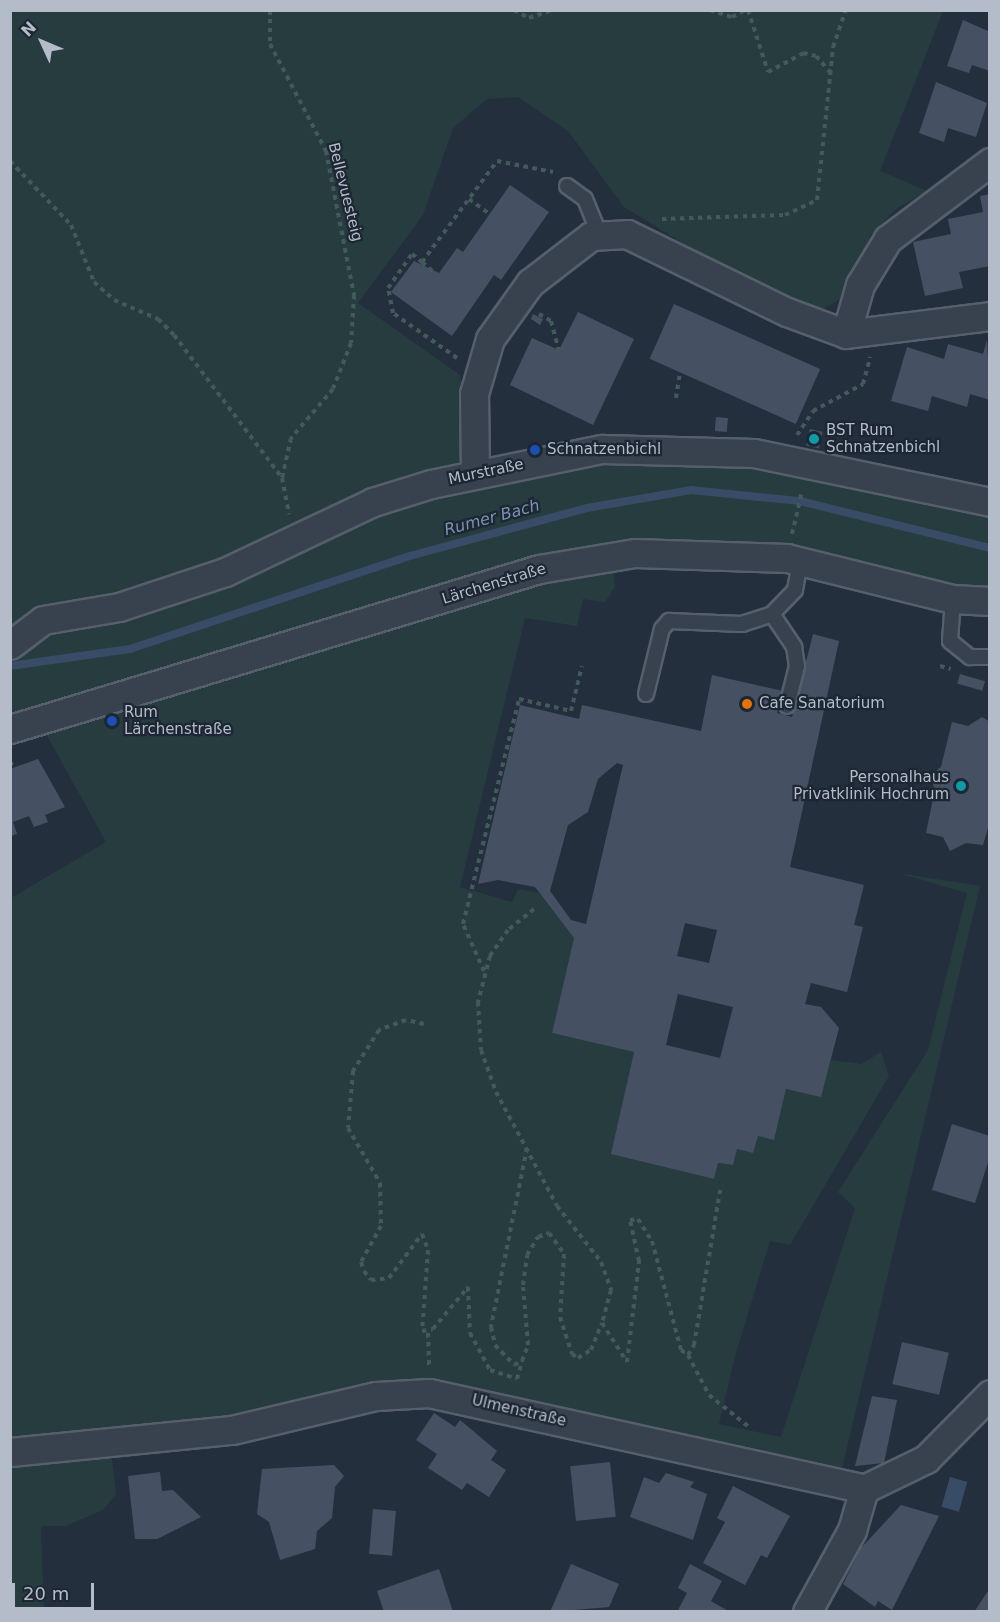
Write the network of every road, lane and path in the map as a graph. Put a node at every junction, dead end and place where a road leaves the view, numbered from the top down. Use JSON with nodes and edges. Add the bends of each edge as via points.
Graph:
{"nodes":[{"id":1,"x":270,"y":10,"type":"edge"},
{"id":2,"x":514,"y":10,"type":"edge"},
{"id":3,"x":552,"y":10,"type":"edge"},
{"id":4,"x":710,"y":10,"type":"edge"},
{"id":5,"x":746,"y":10,"type":"edge"},
{"id":6,"x":846,"y":10,"type":"edge"},
{"id":7,"x":830,"y":72,"type":"junction"},
{"id":8,"x":10,"y":161,"type":"edge"},
{"id":9,"x":990,"y":162,"type":"edge"},
{"id":10,"x":562,"y":168,"type":"dead end"},
{"id":11,"x":567,"y":186,"type":"dead end"},
{"id":12,"x":469,"y":199,"type":"junction"},
{"id":13,"x":490,"y":214,"type":"dead end"},
{"id":14,"x":599,"y":234,"type":"junction"},
{"id":15,"x":627,"y":234,"type":"junction"},
{"id":16,"x":422,"y":262,"type":"junction"},
{"id":17,"x":436,"y":274,"type":"dead end"},
{"id":18,"x":990,"y":316,"type":"edge"},
{"id":19,"x":551,"y":321,"type":"dead end"},
{"id":20,"x":879,"y":333,"type":"junction"},
{"id":21,"x":846,"y":334,"type":"junction"},
{"id":22,"x":559,"y":350,"type":"dead end"},
{"id":23,"x":477,"y":372,"type":"junction"},
{"id":24,"x":680,"y":373,"type":"dead end"},
{"id":25,"x":676,"y":398,"type":"dead end"},
{"id":26,"x":803,"y":472,"type":"junction"},
{"id":27,"x":476,"y":473,"type":"junction"},
{"id":28,"x":282,"y":478,"type":"junction"},
{"id":29,"x":990,"y":502,"type":"edge"},
{"id":30,"x":294,"y":535,"type":"junction"},
{"id":31,"x":796,"y":549,"type":"junction"},
{"id":32,"x":953,"y":599,"type":"junction"},
{"id":33,"x":990,"y":601,"type":"edge"},
{"id":34,"x":772,"y":614,"type":"junction"},
{"id":35,"x":14,"y":641,"type":"edge"},
{"id":36,"x":990,"y":657,"type":"edge"},
{"id":37,"x":582,"y":666,"type":"dead end"},
{"id":38,"x":646,"y":694,"type":"dead end"},
{"id":39,"x":787,"y":705,"type":"dead end"},
{"id":40,"x":10,"y":729,"type":"edge"},
{"id":41,"x":534,"y":909,"type":"dead end"},
{"id":42,"x":484,"y":972,"type":"junction"},
{"id":43,"x":424,"y":1024,"type":"dead end"},
{"id":44,"x":527,"y":1147,"type":"junction"},
{"id":45,"x":721,"y":1185,"type":"dead end"},
{"id":46,"x":602,"y":1323,"type":"junction"},
{"id":47,"x":429,"y":1333,"type":"junction"},
{"id":48,"x":688,"y":1354,"type":"junction"},
{"id":49,"x":522,"y":1361,"type":"junction"},
{"id":50,"x":429,"y":1393,"type":"junction"},
{"id":51,"x":990,"y":1394,"type":"edge"},
{"id":52,"x":749,"y":1428,"type":"dead end"},
{"id":53,"x":10,"y":1452,"type":"edge"},
{"id":54,"x":864,"y":1489,"type":"junction"},
{"id":55,"x":807,"y":1611,"type":"edge"}],
"edges":[{"from":1,"to":28,"type":"path","name":"Bellevuesteig","via":[[270,44],[326,151],[354,295],[351,343],[333,389],[291,438]]},
{"from":2,"to":3,"type":"path","via":[[529,18]]},
{"from":4,"to":5,"type":"path","via":[[732,17]]},
{"from":5,"to":7,"type":"path","via":[[768,72],[803,53],[816,56]]},
{"from":6,"to":7,"type":"path"},
{"from":7,"to":15,"type":"path","via":[[822,188],[804,211],[644,220]]},
{"from":8,"to":28,"type":"path","via":[[71,225],[94,282],[114,300],[158,319],[174,335]]},
{"from":9,"to":21,"type":"street","via":[[888,239],[860,285]]},
{"from":10,"to":12,"type":"path","via":[[558,172],[497,161]]},
{"from":11,"to":14,"type":"lane","via":[[585,199]]},
{"from":12,"to":13,"type":"path"},
{"from":12,"to":16,"type":"path"},
{"from":14,"to":15,"type":"street"},
{"from":14,"to":23,"type":"street","via":[[561,254],[514,301],[489,339]]},
{"from":15,"to":21,"type":"street","via":[[787,312]]},
{"from":16,"to":17,"type":"path"},
{"from":16,"to":23,"type":"path","via":[[412,255],[388,288],[393,313]]},
{"from":18,"to":20,"type":"street"},
{"from":19,"to":22,"type":"path"},
{"from":20,"to":21,"type":"street"},
{"from":20,"to":26,"type":"path","via":[[863,384],[825,403],[798,428]]},
{"from":23,"to":27,"type":"street","via":[[472,413]]},
{"from":24,"to":25,"type":"path"},
{"from":26,"to":27,"type":"street","name":"Murstraße","via":[[754,453],[626,447]]},
{"from":26,"to":29,"type":"street","name":"Murstraße"},
{"from":26,"to":31,"type":"path"},
{"from":27,"to":30,"type":"street","name":"Murstraße","via":[[373,502]]},
{"from":28,"to":30,"type":"path"},
{"from":30,"to":35,"type":"street","name":"Murstraße","via":[[225,572],[119,607],[43,620]]},
{"from":31,"to":32,"type":"street","name":"Lärchenstraße"},
{"from":31,"to":34,"type":"lane","via":[[795,590]]},
{"from":31,"to":40,"type":"street","name":"Lärchenstraße","via":[[635,553],[539,569]]},
{"from":32,"to":33,"type":"street","name":"Lärchenstraße"},
{"from":32,"to":36,"type":"lane","via":[[950,641],[970,657]]},
{"from":34,"to":38,"type":"lane","via":[[742,624],[669,621],[662,628]]},
{"from":34,"to":39,"type":"lane","via":[[794,647],[797,666]]},
{"from":37,"to":42,"type":"path","via":[[571,711],[519,699],[463,924]]},
{"from":41,"to":42,"type":"path","via":[[508,930]]},
{"from":42,"to":44,"type":"path","via":[[478,1002],[481,1050],[496,1092]]},
{"from":43,"to":47,"type":"path","via":[[406,1020],[379,1030],[353,1071],[348,1128],[380,1184],[381,1226],[361,1262],[364,1271],[371,1280],[388,1278],[422,1234],[428,1250],[419,1323]]},
{"from":44,"to":46,"type":"path","via":[[557,1206],[601,1262],[611,1290]]},
{"from":44,"to":49,"type":"path","via":[[491,1327],[504,1358],[514,1365]]},
{"from":45,"to":48,"type":"path","via":[[694,1346]]},
{"from":46,"to":48,"type":"path","via":[[627,1362],[639,1261],[629,1225],[634,1218],[652,1241],[681,1350]]},
{"from":46,"to":49,"type":"path","via":[[591,1350],[578,1358],[572,1354],[560,1317],[564,1254],[549,1233],[538,1237],[527,1255],[523,1285],[528,1345]]},
{"from":47,"to":49,"type":"path","via":[[468,1287],[470,1333],[490,1370],[517,1379]]},
{"from":47,"to":50,"type":"path"},
{"from":48,"to":52,"type":"path","via":[[709,1395]]},
{"from":50,"to":53,"type":"street","name":"Ulmenstraße","via":[[376,1396],[232,1430]]},
{"from":50,"to":54,"type":"street","name":"Ulmenstraße"},
{"from":51,"to":54,"type":"street","via":[[926,1459]]},
{"from":54,"to":55,"type":"street","via":[[852,1530]]}]}
